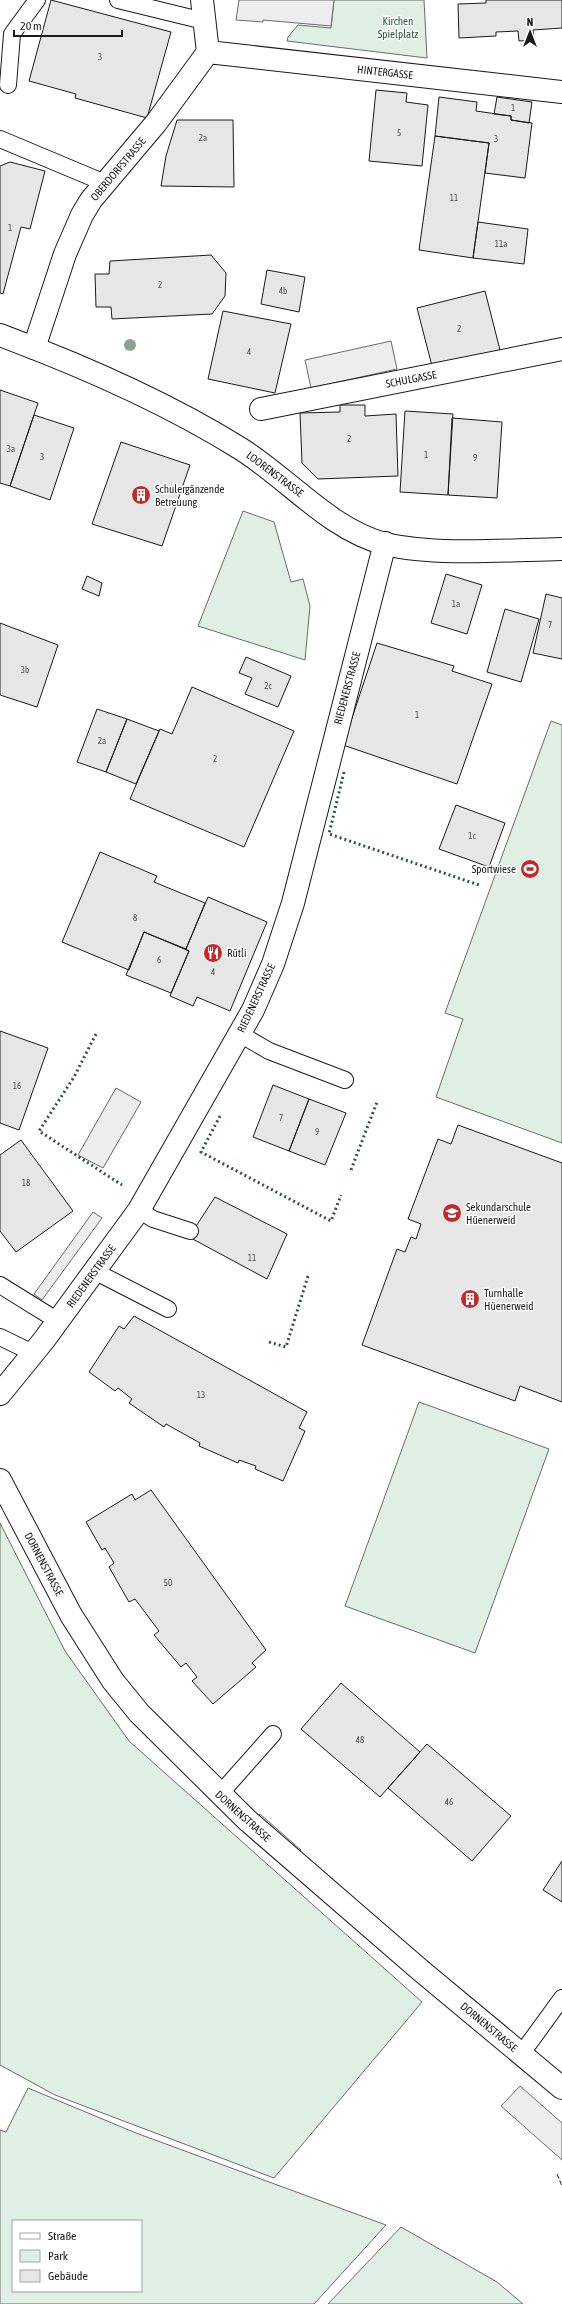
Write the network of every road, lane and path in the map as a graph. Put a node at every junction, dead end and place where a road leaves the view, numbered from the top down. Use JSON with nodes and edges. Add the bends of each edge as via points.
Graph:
{"nodes":[{"id":1,"x":37,"y":0,"type":"edge"},
{"id":2,"x":118,"y":0,"type":"edge"},
{"id":3,"x":203,"y":11,"type":"edge"},
{"id":4,"x":208,"y":52,"type":"junction"},
{"id":5,"x":8,"y":85,"type":"dead end"},
{"id":6,"x":562,"y":92,"type":"edge"},
{"id":7,"x":0,"y":139,"type":"edge"},
{"id":8,"x":105,"y":183,"type":"junction"},
{"id":9,"x":0,"y":335,"type":"edge"},
{"id":10,"x":34,"y":348,"type":"junction"},
{"id":11,"x":562,"y":349,"type":"edge"},
{"id":12,"x":261,"y":409,"type":"dead end"},
{"id":13,"x":385,"y":543,"type":"junction"},
{"id":14,"x":562,"y":549,"type":"edge"},
{"id":15,"x":240,"y":1034,"type":"junction"},
{"id":16,"x":345,"y":1080,"type":"dead end"},
{"id":17,"x":139,"y":1210,"type":"junction"},
{"id":18,"x":190,"y":1231,"type":"dead end"},
{"id":19,"x":94,"y":1271,"type":"junction"},
{"id":20,"x":0,"y":1285,"type":"edge"},
{"id":21,"x":168,"y":1310,"type":"dead end"},
{"id":22,"x":58,"y":1321,"type":"junction"},
{"id":23,"x":0,"y":1337,"type":"edge"},
{"id":24,"x":33,"y":1353,"type":"junction"},
{"id":25,"x":0,"y":1394,"type":"edge"},
{"id":26,"x":0,"y":1480,"type":"edge"},
{"id":27,"x":273,"y":1734,"type":"dead end"},
{"id":28,"x":219,"y":1795,"type":"junction"},
{"id":29,"x":562,"y":1998,"type":"edge"},
{"id":30,"x":522,"y":2053,"type":"junction"},
{"id":31,"x":562,"y":2088,"type":"edge"}],
"edges":[{"from":1,"to":5,"type":"lane","via":[[12,34]]},
{"from":2,"to":3,"type":"lane"},
{"from":3,"to":4,"type":"street"},
{"from":4,"to":6,"type":"street","name":"HINTERGASSE"},
{"from":4,"to":8,"type":"street","name":"OBERDORFSTRASSE","via":[[156,122]]},
{"from":7,"to":8,"type":"lane"},
{"from":8,"to":10,"type":"street","name":"OBERDORFSTRASSE","via":[[82,215],[74,233]]},
{"from":9,"to":10,"type":"street","name":"LOORENSTRASSE"},
{"from":10,"to":13,"type":"street","name":"LOORENSTRASSE","via":[[139,393],[214,433],[262,462],[342,525]]},
{"from":11,"to":12,"type":"street","name":"SCHULGASSE"},
{"from":13,"to":14,"type":"street","name":"LOORENSTRASSE","via":[[430,550]]},
{"from":13,"to":15,"type":"street","name":"RIEDENERSTRASSE","via":[[291,909],[273,964]]},
{"from":15,"to":16,"type":"lane","via":[[269,1051]]},
{"from":15,"to":17,"type":"street","name":"RIEDENERSTRASSE"},
{"from":17,"to":18,"type":"lane","via":[[153,1219]]},
{"from":17,"to":19,"type":"street","name":"RIEDENERSTRASSE"},
{"from":19,"to":21,"type":"lane"},
{"from":19,"to":22,"type":"street","name":"RIEDENERSTRASSE"},
{"from":20,"to":22,"type":"lane"},
{"from":22,"to":24,"type":"street","name":"RIEDENERSTRASSE"},
{"from":23,"to":24,"type":"lane"},
{"from":24,"to":25,"type":"street","name":"RIEDENERSTRASSE"},
{"from":26,"to":28,"type":"street","name":"DORNENSTRASSE","via":[[71,1615],[113,1681],[139,1713]]},
{"from":27,"to":28,"type":"lane"},
{"from":28,"to":30,"type":"street","name":"DORNENSTRASSE","via":[[419,1969]]},
{"from":29,"to":30,"type":"lane"},
{"from":30,"to":31,"type":"street","name":"DORNENSTRASSE"}]}
